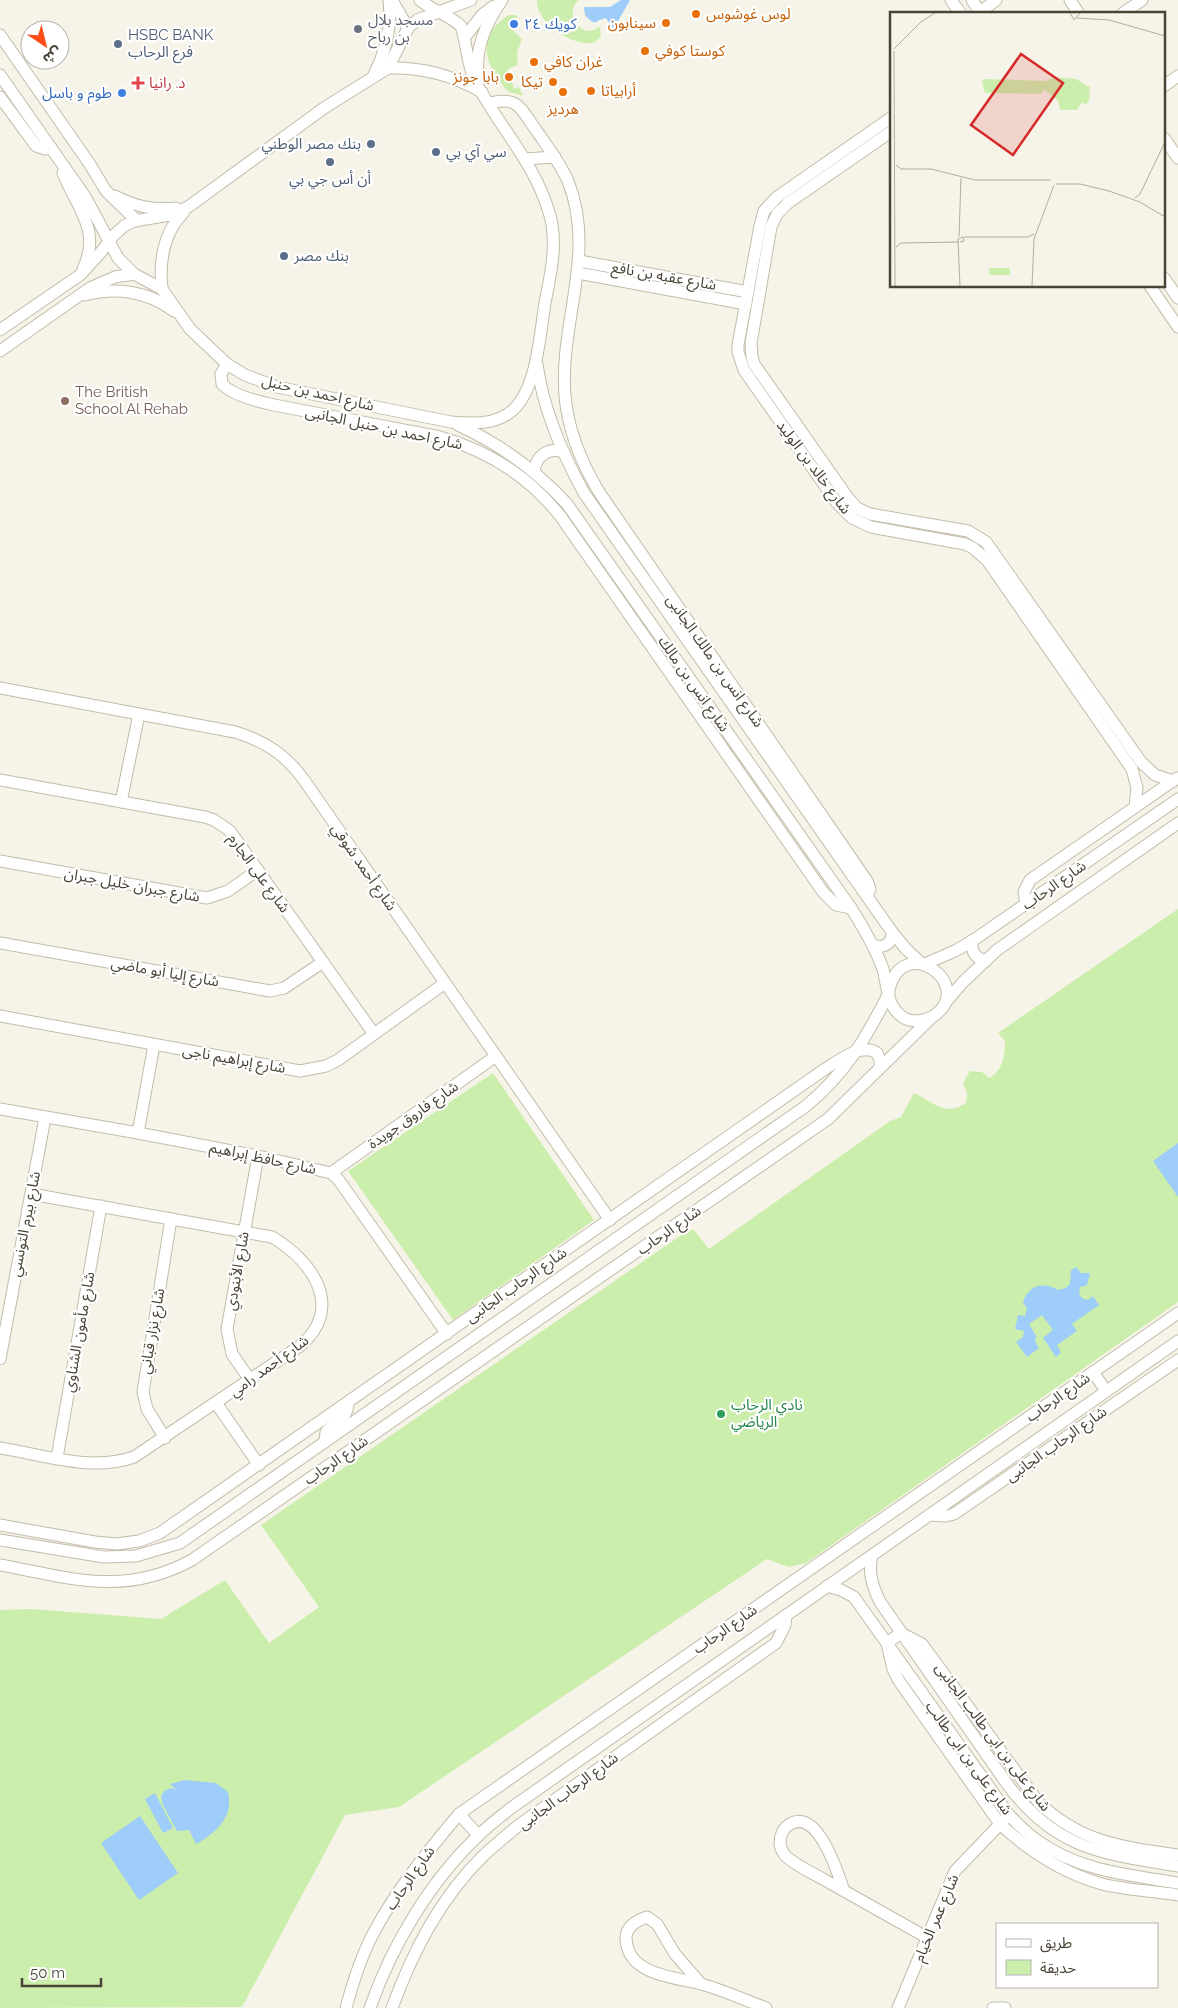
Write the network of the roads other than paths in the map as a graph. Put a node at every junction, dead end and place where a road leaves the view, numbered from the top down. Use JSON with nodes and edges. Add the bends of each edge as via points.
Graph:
{"nodes":[{"id":1,"x":391,"y":0,"type":"edge"},
{"id":2,"x":420,"y":0,"type":"edge"},
{"id":3,"x":471,"y":0,"type":"edge"},
{"id":4,"x":502,"y":0,"type":"edge"},
{"id":5,"x":952,"y":0,"type":"edge"},
{"id":6,"x":972,"y":0,"type":"edge"},
{"id":7,"x":996,"y":0,"type":"edge"},
{"id":8,"x":1070,"y":0,"type":"edge"},
{"id":9,"x":1142,"y":0,"type":"edge"},
{"id":10,"x":960,"y":12,"type":"edge"},
{"id":11,"x":979,"y":12,"type":"edge"},
{"id":12,"x":981,"y":12,"type":"edge"},
{"id":13,"x":1079,"y":12,"type":"edge"},
{"id":14,"x":1125,"y":12,"type":"edge"},
{"id":15,"x":438,"y":14,"type":"junction"},
{"id":16,"x":408,"y":28,"type":"junction"},
{"id":17,"x":0,"y":35,"type":"edge"},
{"id":18,"x":465,"y":37,"type":"junction"},
{"id":19,"x":388,"y":68,"type":"junction"},
{"id":20,"x":0,"y":75,"type":"edge"},
{"id":21,"x":374,"y":75,"type":"junction"},
{"id":22,"x":1178,"y":76,"type":"edge"},
{"id":23,"x":1166,"y":85,"type":"edge"},
{"id":24,"x":482,"y":92,"type":"junction"},
{"id":25,"x":0,"y":96,"type":"edge"},
{"id":26,"x":489,"y":103,"type":"junction"},
{"id":27,"x":890,"y":118,"type":"edge"},
{"id":28,"x":890,"y":132,"type":"edge"},
{"id":29,"x":1166,"y":141,"type":"edge"},
{"id":30,"x":54,"y":152,"type":"junction"},
{"id":31,"x":555,"y":157,"type":"junction"},
{"id":32,"x":1178,"y":158,"type":"edge"},
{"id":33,"x":525,"y":159,"type":"junction"},
{"id":34,"x":94,"y":172,"type":"junction"},
{"id":35,"x":78,"y":186,"type":"junction"},
{"id":36,"x":106,"y":191,"type":"junction"},
{"id":37,"x":188,"y":207,"type":"junction"},
{"id":38,"x":137,"y":221,"type":"junction"},
{"id":39,"x":109,"y":243,"type":"junction"},
{"id":40,"x":579,"y":267,"type":"junction"},
{"id":41,"x":134,"y":274,"type":"junction"},
{"id":42,"x":80,"y":275,"type":"junction"},
{"id":43,"x":1166,"y":281,"type":"edge"},
{"id":44,"x":1151,"y":288,"type":"edge"},
{"id":45,"x":162,"y":289,"type":"junction"},
{"id":46,"x":748,"y":292,"type":"junction"},
{"id":47,"x":79,"y":296,"type":"junction"},
{"id":48,"x":1178,"y":298,"type":"edge"},
{"id":49,"x":746,"y":304,"type":"junction"},
{"id":50,"x":180,"y":316,"type":"junction"},
{"id":51,"x":1178,"y":327,"type":"edge"},
{"id":52,"x":0,"y":330,"type":"edge"},
{"id":53,"x":0,"y":351,"type":"edge"},
{"id":54,"x":536,"y":359,"type":"junction"},
{"id":55,"x":227,"y":364,"type":"junction"},
{"id":56,"x":451,"y":422,"type":"junction"},
{"id":57,"x":797,"y":425,"type":"junction"},
{"id":58,"x":787,"y":432,"type":"junction"},
{"id":59,"x":564,"y":452,"type":"junction"},
{"id":60,"x":534,"y":471,"type":"junction"},
{"id":61,"x":895,"y":518,"type":"junction"},
{"id":62,"x":892,"y":530,"type":"junction"},
{"id":63,"x":1072,"y":673,"type":"junction"},
{"id":64,"x":0,"y":688,"type":"edge"},
{"id":65,"x":139,"y":714,"type":"junction"},
{"id":66,"x":1175,"y":779,"type":"edge"},
{"id":67,"x":0,"y":782,"type":"edge"},
{"id":68,"x":1178,"y":799,"type":"edge"},
{"id":69,"x":121,"y":802,"type":"junction"},
{"id":70,"x":1135,"y":807,"type":"junction"},
{"id":71,"x":1178,"y":822,"type":"edge"},
{"id":72,"x":0,"y":861,"type":"edge"},
{"id":73,"x":258,"y":870,"type":"junction"},
{"id":74,"x":867,"y":896,"type":"junction"},
{"id":75,"x":1026,"y":905,"type":"junction"},
{"id":76,"x":851,"y":908,"type":"junction"},
{"id":77,"x":892,"y":932,"type":"junction"},
{"id":78,"x":972,"y":941,"type":"junction"},
{"id":79,"x":0,"y":943,"type":"edge"},
{"id":80,"x":873,"y":945,"type":"junction"},
{"id":81,"x":986,"y":961,"type":"junction"},
{"id":82,"x":323,"y":962,"type":"junction"},
{"id":83,"x":924,"y":964,"type":"junction"},
{"id":84,"x":445,"y":983,"type":"junction"},
{"id":85,"x":889,"y":992,"type":"junction"},
{"id":86,"x":943,"y":1006,"type":"junction"},
{"id":87,"x":0,"y":1016,"type":"edge"},
{"id":88,"x":932,"y":1017,"type":"junction"},
{"id":89,"x":374,"y":1034,"type":"junction"},
{"id":90,"x":154,"y":1045,"type":"junction"},
{"id":91,"x":855,"y":1052,"type":"junction"},
{"id":92,"x":496,"y":1056,"type":"junction"},
{"id":93,"x":880,"y":1067,"type":"junction"},
{"id":94,"x":0,"y":1109,"type":"edge"},
{"id":95,"x":45,"y":1118,"type":"junction"},
{"id":96,"x":138,"y":1133,"type":"junction"},
{"id":97,"x":258,"y":1156,"type":"junction"},
{"id":98,"x":331,"y":1174,"type":"junction"},
{"id":99,"x":31,"y":1194,"type":"junction"},
{"id":100,"x":101,"y":1206,"type":"junction"},
{"id":101,"x":171,"y":1219,"type":"junction"},
{"id":102,"x":610,"y":1220,"type":"junction"},
{"id":103,"x":244,"y":1232,"type":"junction"},
{"id":104,"x":1178,"y":1314,"type":"edge"},
{"id":105,"x":447,"y":1334,"type":"junction"},
{"id":106,"x":1178,"y":1341,"type":"edge"},
{"id":107,"x":0,"y":1359,"type":"edge"},
{"id":108,"x":1178,"y":1360,"type":"edge"},
{"id":109,"x":1093,"y":1372,"type":"junction"},
{"id":110,"x":250,"y":1380,"type":"junction"},
{"id":111,"x":1106,"y":1391,"type":"junction"},
{"id":112,"x":216,"y":1403,"type":"junction"},
{"id":113,"x":348,"y":1403,"type":"junction"},
{"id":114,"x":164,"y":1438,"type":"junction"},
{"id":115,"x":325,"y":1442,"type":"junction"},
{"id":116,"x":0,"y":1448,"type":"edge"},
{"id":117,"x":57,"y":1458,"type":"junction"},
{"id":118,"x":259,"y":1466,"type":"junction"},
{"id":119,"x":929,"y":1515,"type":"junction"},
{"id":120,"x":0,"y":1525,"type":"edge"},
{"id":121,"x":0,"y":1540,"type":"edge"},
{"id":122,"x":180,"y":1543,"type":"junction"},
{"id":123,"x":872,"y":1555,"type":"junction"},
{"id":124,"x":192,"y":1560,"type":"junction"},
{"id":125,"x":0,"y":1565,"type":"edge"},
{"id":126,"x":827,"y":1586,"type":"junction"},
{"id":127,"x":786,"y":1615,"type":"junction"},
{"id":128,"x":901,"y":1633,"type":"junction"},
{"id":129,"x":887,"y":1642,"type":"junction"},
{"id":130,"x":650,"y":1710,"type":"junction"},
{"id":131,"x":660,"y":1725,"type":"junction"},
{"id":132,"x":459,"y":1814,"type":"junction"},
{"id":133,"x":1009,"y":1815,"type":"junction"},
{"id":134,"x":1000,"y":1824,"type":"junction"},
{"id":135,"x":478,"y":1835,"type":"junction"},
{"id":136,"x":1178,"y":1855,"type":"edge"},
{"id":137,"x":1178,"y":1866,"type":"edge"},
{"id":138,"x":1178,"y":1883,"type":"edge"},
{"id":139,"x":844,"y":1891,"type":"junction"},
{"id":140,"x":1178,"y":1895,"type":"edge"},
{"id":141,"x":926,"y":1937,"type":"junction"},
{"id":142,"x":701,"y":1984,"type":"junction"},
{"id":143,"x":346,"y":2008,"type":"edge"},
{"id":144,"x":370,"y":2008,"type":"edge"},
{"id":145,"x":392,"y":2008,"type":"edge"},
{"id":146,"x":766,"y":2008,"type":"edge"},
{"id":147,"x":898,"y":2008,"type":"edge"},
{"id":148,"x":993,"y":2008,"type":"edge"},
{"id":149,"x":1005,"y":2008,"type":"edge"}],
"edges":[{"from":1,"to":16,"type":"street"},
{"from":1,"to":21,"type":"street","via":[[388,36]]},
{"from":2,"to":15,"type":"street"},
{"from":3,"to":15,"type":"street"},
{"from":4,"to":18,"type":"street","via":[[482,15]]},
{"from":4,"to":24,"type":"street","via":[[480,44],[478,76]]},
{"from":5,"to":10,"type":"street"},
{"from":6,"to":11,"type":"street"},
{"from":7,"to":12,"type":"street"},
{"from":8,"to":13,"type":"street"},
{"from":9,"to":14,"type":"street"},
{"from":15,"to":16,"type":"street","via":[[422,18]]},
{"from":15,"to":18,"type":"street","via":[[455,20]]},
{"from":16,"to":19,"type":"street"},
{"from":17,"to":34,"type":"street"},
{"from":18,"to":24,"type":"street","via":[[470,66]]},
{"from":19,"to":21,"type":"street"},
{"from":19,"to":24,"type":"street","via":[[437,72]]},
{"from":20,"to":30,"type":"street","name":"شارع احمد بن حنبل"},
{"from":21,"to":37,"type":"street"},
{"from":22,"to":23,"type":"street"},
{"from":24,"to":26,"type":"street"},
{"from":25,"to":30,"type":"street","via":[[36,146]]},
{"from":26,"to":31,"type":"street","name":"شارع انس بن مالك الجانبى","via":[[503,100],[516,103]]},
{"from":26,"to":33,"type":"street"},
{"from":27,"to":46,"type":"street","name":"شارع خالد بن الوليد","via":[[767,207],[761,218]]},
{"from":28,"to":57,"type":"street","name":"شارع خالد بن الوليد","via":[[788,203],[773,220],[750,350],[754,364]]},
{"from":29,"to":32,"type":"street"},
{"from":30,"to":35,"type":"street","name":"شارع احمد بن حنبل"},
{"from":30,"to":42,"type":"street","via":[[88,227],[89,252]]},
{"from":31,"to":33,"type":"street"},
{"from":31,"to":40,"type":"street","name":"شارع انس بن مالك الجانبى","via":[[576,208],[580,234]]},
{"from":33,"to":54,"type":"street","via":[[542,191],[553,232],[553,254]]},
{"from":34,"to":35,"type":"street","via":[[87,184]]},
{"from":34,"to":36,"type":"street"},
{"from":35,"to":39,"type":"street","name":"شارع احمد بن حنبل"},
{"from":36,"to":37,"type":"street","via":[[148,209]]},
{"from":36,"to":38,"type":"street"},
{"from":37,"to":38,"type":"street","via":[[170,216]]},
{"from":37,"to":45,"type":"street","via":[[173,224],[163,249]]},
{"from":38,"to":39,"type":"street","via":[[118,230]]},
{"from":39,"to":41,"type":"street","name":"شارع احمد بن حنبل"},
{"from":39,"to":42,"type":"street"},
{"from":40,"to":46,"type":"street","name":"شارع عقبه بن نافع"},
{"from":40,"to":49,"type":"street","name":"شارع عقبه بن نافع"},
{"from":40,"to":74,"type":"street","name":"شارع انس بن مالك الجانبى","via":[[564,358],[568,419],[580,456],[598,492],[867,881],[870,889]]},
{"from":41,"to":45,"type":"street","name":"شارع احمد بن حنبل"},
{"from":41,"to":47,"type":"street","via":[[102,282]]},
{"from":42,"to":52,"type":"street"},
{"from":43,"to":48,"type":"street"},
{"from":44,"to":51,"type":"street"},
{"from":45,"to":50,"type":"street","name":"شارع احمد بن حنبل"},
{"from":46,"to":49,"type":"street","name":"شارع خالد بن الوليد"},
{"from":47,"to":50,"type":"street","via":[[109,290],[140,294],[168,306]]},
{"from":47,"to":53,"type":"street"},
{"from":49,"to":58,"type":"street","name":"شارع خالد بن الوليد","via":[[738,345],[740,362]]},
{"from":50,"to":55,"type":"street","name":"شارع احمد بن حنبل","via":[[200,340]]},
{"from":54,"to":56,"type":"street","name":"شارع احمد بن حنبل","via":[[528,387],[512,411],[498,419],[483,422]]},
{"from":54,"to":59,"type":"street","name":"شارع انس بن مالك","via":[[543,397]]},
{"from":55,"to":56,"type":"street","name":"شارع احمد بن حنبل","via":[[277,387]]},
{"from":55,"to":76,"type":"street","name":"شارع احمد بن حنبل الجانبى","via":[[220,374],[222,384],[249,398],[440,437],[475,448],[507,466],[536,489],[561,517],[823,892],[836,905]]},
{"from":56,"to":60,"type":"street","name":"شارع انس بن مالك","via":[[486,439]]},
{"from":57,"to":58,"type":"street"},
{"from":57,"to":61,"type":"street","name":"شارع خالد بن الوليد","via":[[852,504],[863,512]]},
{"from":58,"to":62,"type":"street","name":"شارع خالد بن الوليد","via":[[844,511],[861,523]]},
{"from":59,"to":60,"type":"street","via":[[544,453],[538,458]]},
{"from":59,"to":74,"type":"street","name":"شارع انس بن مالك","via":[[593,506]]},
{"from":60,"to":76,"type":"street","name":"شارع انس بن مالك","via":[[553,488],[576,517]]},
{"from":61,"to":62,"type":"street"},
{"from":61,"to":63,"type":"street","name":"شارع خالد بن الوليد","via":[[968,531],[986,542]]},
{"from":62,"to":63,"type":"street","name":"شارع خالد بن الوليد","via":[[956,541],[980,553]]},
{"from":63,"to":66,"type":"street","name":"شارع خالد بن الوليد","via":[[1147,769],[1164,779]]},
{"from":63,"to":70,"type":"street","name":"شارع خالد بن الوليد","via":[[1132,769],[1137,788]]},
{"from":64,"to":65,"type":"street","name":"شارع أحمد شوقي"},
{"from":65,"to":69,"type":"street"},
{"from":65,"to":84,"type":"street","name":"شارع أحمد شوقي","via":[[235,732],[252,737],[282,755],[304,780]]},
{"from":66,"to":70,"type":"street"},
{"from":67,"to":69,"type":"street","name":"شارع على الجارم"},
{"from":68,"to":75,"type":"street","name":"شارع الرحاب"},
{"from":69,"to":73,"type":"street","name":"شارع على الجارم","via":[[214,820],[230,831]]},
{"from":70,"to":75,"type":"street","via":[[1030,880],[1024,892]]},
{"from":71,"to":81,"type":"street","name":"شارع الرحاب","via":[[1026,928]]},
{"from":72,"to":73,"type":"street","name":"شارع جبران خليل جبران","via":[[199,897],[221,895]]},
{"from":73,"to":82,"type":"street","name":"شارع على الجارم"},
{"from":74,"to":77,"type":"street","name":"شارع انس بن مالك"},
{"from":75,"to":78,"type":"street","name":"شارع الرحاب"},
{"from":76,"to":80,"type":"street","name":"شارع انس بن مالك"},
{"from":77,"to":80,"type":"street","via":[[887,945]]},
{"from":77,"to":83,"type":"street","name":"شارع انس بن مالك"},
{"from":78,"to":81,"type":"street","via":[[976,956]]},
{"from":78,"to":83,"type":"street","name":"شارع الرحاب"},
{"from":79,"to":82,"type":"street","name":"شارع إليا أبو ماضي","via":[[270,991],[284,988]]},
{"from":80,"to":85,"type":"street","name":"شارع انس بن مالك"},
{"from":81,"to":86,"type":"street","name":"شارع الرحاب"},
{"from":82,"to":89,"type":"street","name":"شارع على الجارم"},
{"from":83,"to":85,"type":"street","via":[[900,970],[894,975]]},
{"from":83,"to":86,"type":"street","via":[[943,978],[946,992]]},
{"from":84,"to":89,"type":"street","name":"شارع إبراهيم ناجى"},
{"from":84,"to":92,"type":"street","name":"شارع أحمد شوقي"},
{"from":85,"to":88,"type":"street","via":[[893,1007],[904,1018],[918,1021]]},
{"from":85,"to":91,"type":"street","name":"شارع الرحاب"},
{"from":86,"to":88,"type":"street"},
{"from":87,"to":90,"type":"street","name":"شارع إبراهيم ناجى"},
{"from":88,"to":93,"type":"street","name":"شارع الرحاب"},
{"from":89,"to":90,"type":"street","name":"شارع إبراهيم ناجى","via":[[326,1066],[300,1071]]},
{"from":90,"to":96,"type":"street"},
{"from":91,"to":93,"type":"street","via":[[874,1051],[879,1056]]},
{"from":91,"to":102,"type":"street","name":"شارع الرحاب الجانبى","via":[[825,1069]]},
{"from":91,"to":115,"type":"street","name":"شارع الرحاب","via":[[831,1085],[806,1106]]},
{"from":92,"to":98,"type":"street","name":"شارع فاروق جويدة"},
{"from":92,"to":102,"type":"street","name":"شارع أحمد شوقي"},
{"from":93,"to":124,"type":"street","name":"شارع الرحاب","via":[[828,1119]]},
{"from":94,"to":95,"type":"street","name":"شارع حافظ إبراهيم"},
{"from":95,"to":96,"type":"street","name":"شارع حافظ إبراهيم"},
{"from":95,"to":99,"type":"street","name":"شارع بيرم التونسي"},
{"from":96,"to":97,"type":"street","name":"شارع حافظ إبراهيم"},
{"from":97,"to":98,"type":"street","name":"شارع حافظ إبراهيم"},
{"from":97,"to":103,"type":"street","name":"شارع الأبنودي"},
{"from":98,"to":105,"type":"street","name":"شارع حافظ إبراهيم"},
{"from":99,"to":100,"type":"street","name":"شارع أحمد رامي"},
{"from":99,"to":107,"type":"street","name":"شارع بيرم التونسي"},
{"from":100,"to":101,"type":"street","name":"شارع أحمد رامي"},
{"from":100,"to":117,"type":"street","name":"شارع مأمون الشناوي"},
{"from":101,"to":103,"type":"street","name":"شارع أحمد رامي"},
{"from":101,"to":114,"type":"street","name":"شارع نزار قباني","via":[[143,1392],[147,1410]]},
{"from":102,"to":105,"type":"street","name":"شارع الرحاب الجانبى"},
{"from":103,"to":110,"type":"street","name":"شارع الأبنودي","via":[[226,1329],[232,1354]]},
{"from":103,"to":110,"type":"street","name":"شارع أحمد رامي","via":[[272,1237],[296,1254],[314,1277],[323,1305],[319,1324],[308,1340]]},
{"from":104,"to":109,"type":"street","name":"شارع الرحاب"},
{"from":105,"to":113,"type":"street","name":"شارع الرحاب الجانبى"},
{"from":106,"to":111,"type":"street","name":"شارع الرحاب"},
{"from":108,"to":119,"type":"street","name":"شارع الرحاب الجانبى","via":[[954,1514]]},
{"from":109,"to":111,"type":"street"},
{"from":109,"to":132,"type":"street","name":"شارع الرحاب"},
{"from":110,"to":112,"type":"street","name":"شارع أحمد رامي"},
{"from":111,"to":119,"type":"street","name":"شارع الرحاب"},
{"from":112,"to":114,"type":"street","name":"شارع أحمد رامي"},
{"from":112,"to":118,"type":"street"},
{"from":113,"to":115,"type":"street","via":[[344,1418],[326,1432]]},
{"from":113,"to":118,"type":"street","name":"شارع الرحاب الجانبى"},
{"from":114,"to":117,"type":"street","name":"شارع أحمد رامي","via":[[121,1462],[92,1464]]},
{"from":115,"to":122,"type":"street","name":"شارع الرحاب"},
{"from":116,"to":117,"type":"street","name":"شارع أحمد رامي"},
{"from":118,"to":120,"type":"street","name":"شارع الرحاب الجانبى","via":[[179,1522],[146,1538],[117,1544]]},
{"from":119,"to":123,"type":"street","name":"شارع الرحاب"},
{"from":121,"to":122,"type":"street","name":"شارع الرحاب","via":[[104,1557],[136,1556]]},
{"from":122,"to":124,"type":"street"},
{"from":123,"to":126,"type":"street","name":"شارع الرحاب"},
{"from":123,"to":128,"type":"street","name":"شارع على بن ابى طالب","via":[[872,1584]]},
{"from":124,"to":125,"type":"street","name":"شارع الرحاب","via":[[158,1575],[122,1582],[85,1581]]},
{"from":126,"to":127,"type":"street","name":"شارع الرحاب"},
{"from":126,"to":129,"type":"street","name":"شارع على بن ابى طالب","via":[[854,1597]]},
{"from":127,"to":130,"type":"street","name":"شارع الرحاب"},
{"from":127,"to":131,"type":"street","name":"شارع الرحاب الجانبى","via":[[776,1643]]},
{"from":128,"to":129,"type":"street"},
{"from":128,"to":136,"type":"street","name":"شارع على بن ابى طالب الجانبى","via":[[912,1637],[930,1652],[1039,1803],[1052,1815],[1098,1840]]},
{"from":128,"to":137,"type":"street","name":"شارع على بن ابى طالب","via":[[1018,1799],[1038,1819],[1070,1841],[1095,1851]]},
{"from":129,"to":133,"type":"street","name":"شارع على بن ابى طالب"},
{"from":129,"to":134,"type":"street","via":[[899,1681]]},
{"from":130,"to":131,"type":"street"},
{"from":130,"to":135,"type":"street","name":"شارع الرحاب"},
{"from":131,"to":145,"type":"street","name":"شارع الرحاب الجانبى","via":[[519,1825],[484,1856],[453,1890],[427,1928],[406,1969]]},
{"from":132,"to":135,"type":"street"},
{"from":132,"to":143,"type":"street","name":"شارع الرحاب","via":[[389,1906],[362,1958]]},
{"from":133,"to":134,"type":"street","name":"شارع عمر الخيام"},
{"from":133,"to":138,"type":"street","name":"شارع على بن ابى طالب","via":[[1037,1841],[1075,1862],[1107,1872]]},
{"from":134,"to":140,"type":"street","via":[[1048,1861],[1084,1878]]},
{"from":134,"to":141,"type":"street","name":"شارع عمر الخيام","via":[[955,1871]]},
{"from":135,"to":144,"type":"street","name":"شارع الرحاب","via":[[411,1920]]},
{"from":139,"to":139,"type":"street","via":[[784,1855],[780,1846],[784,1829],[801,1821],[810,1825],[831,1855]]},
{"from":139,"to":141,"type":"street"},
{"from":141,"to":147,"type":"street","name":"شارع عمر الخيام"},
{"from":142,"to":142,"type":"street","via":[[675,1954],[653,1920],[647,1917],[640,1919],[629,1929],[626,1936],[629,1950],[637,1963],[650,1972]]},
{"from":142,"to":146,"type":"street"},
{"from":148,"to":149,"type":"street"}]}
